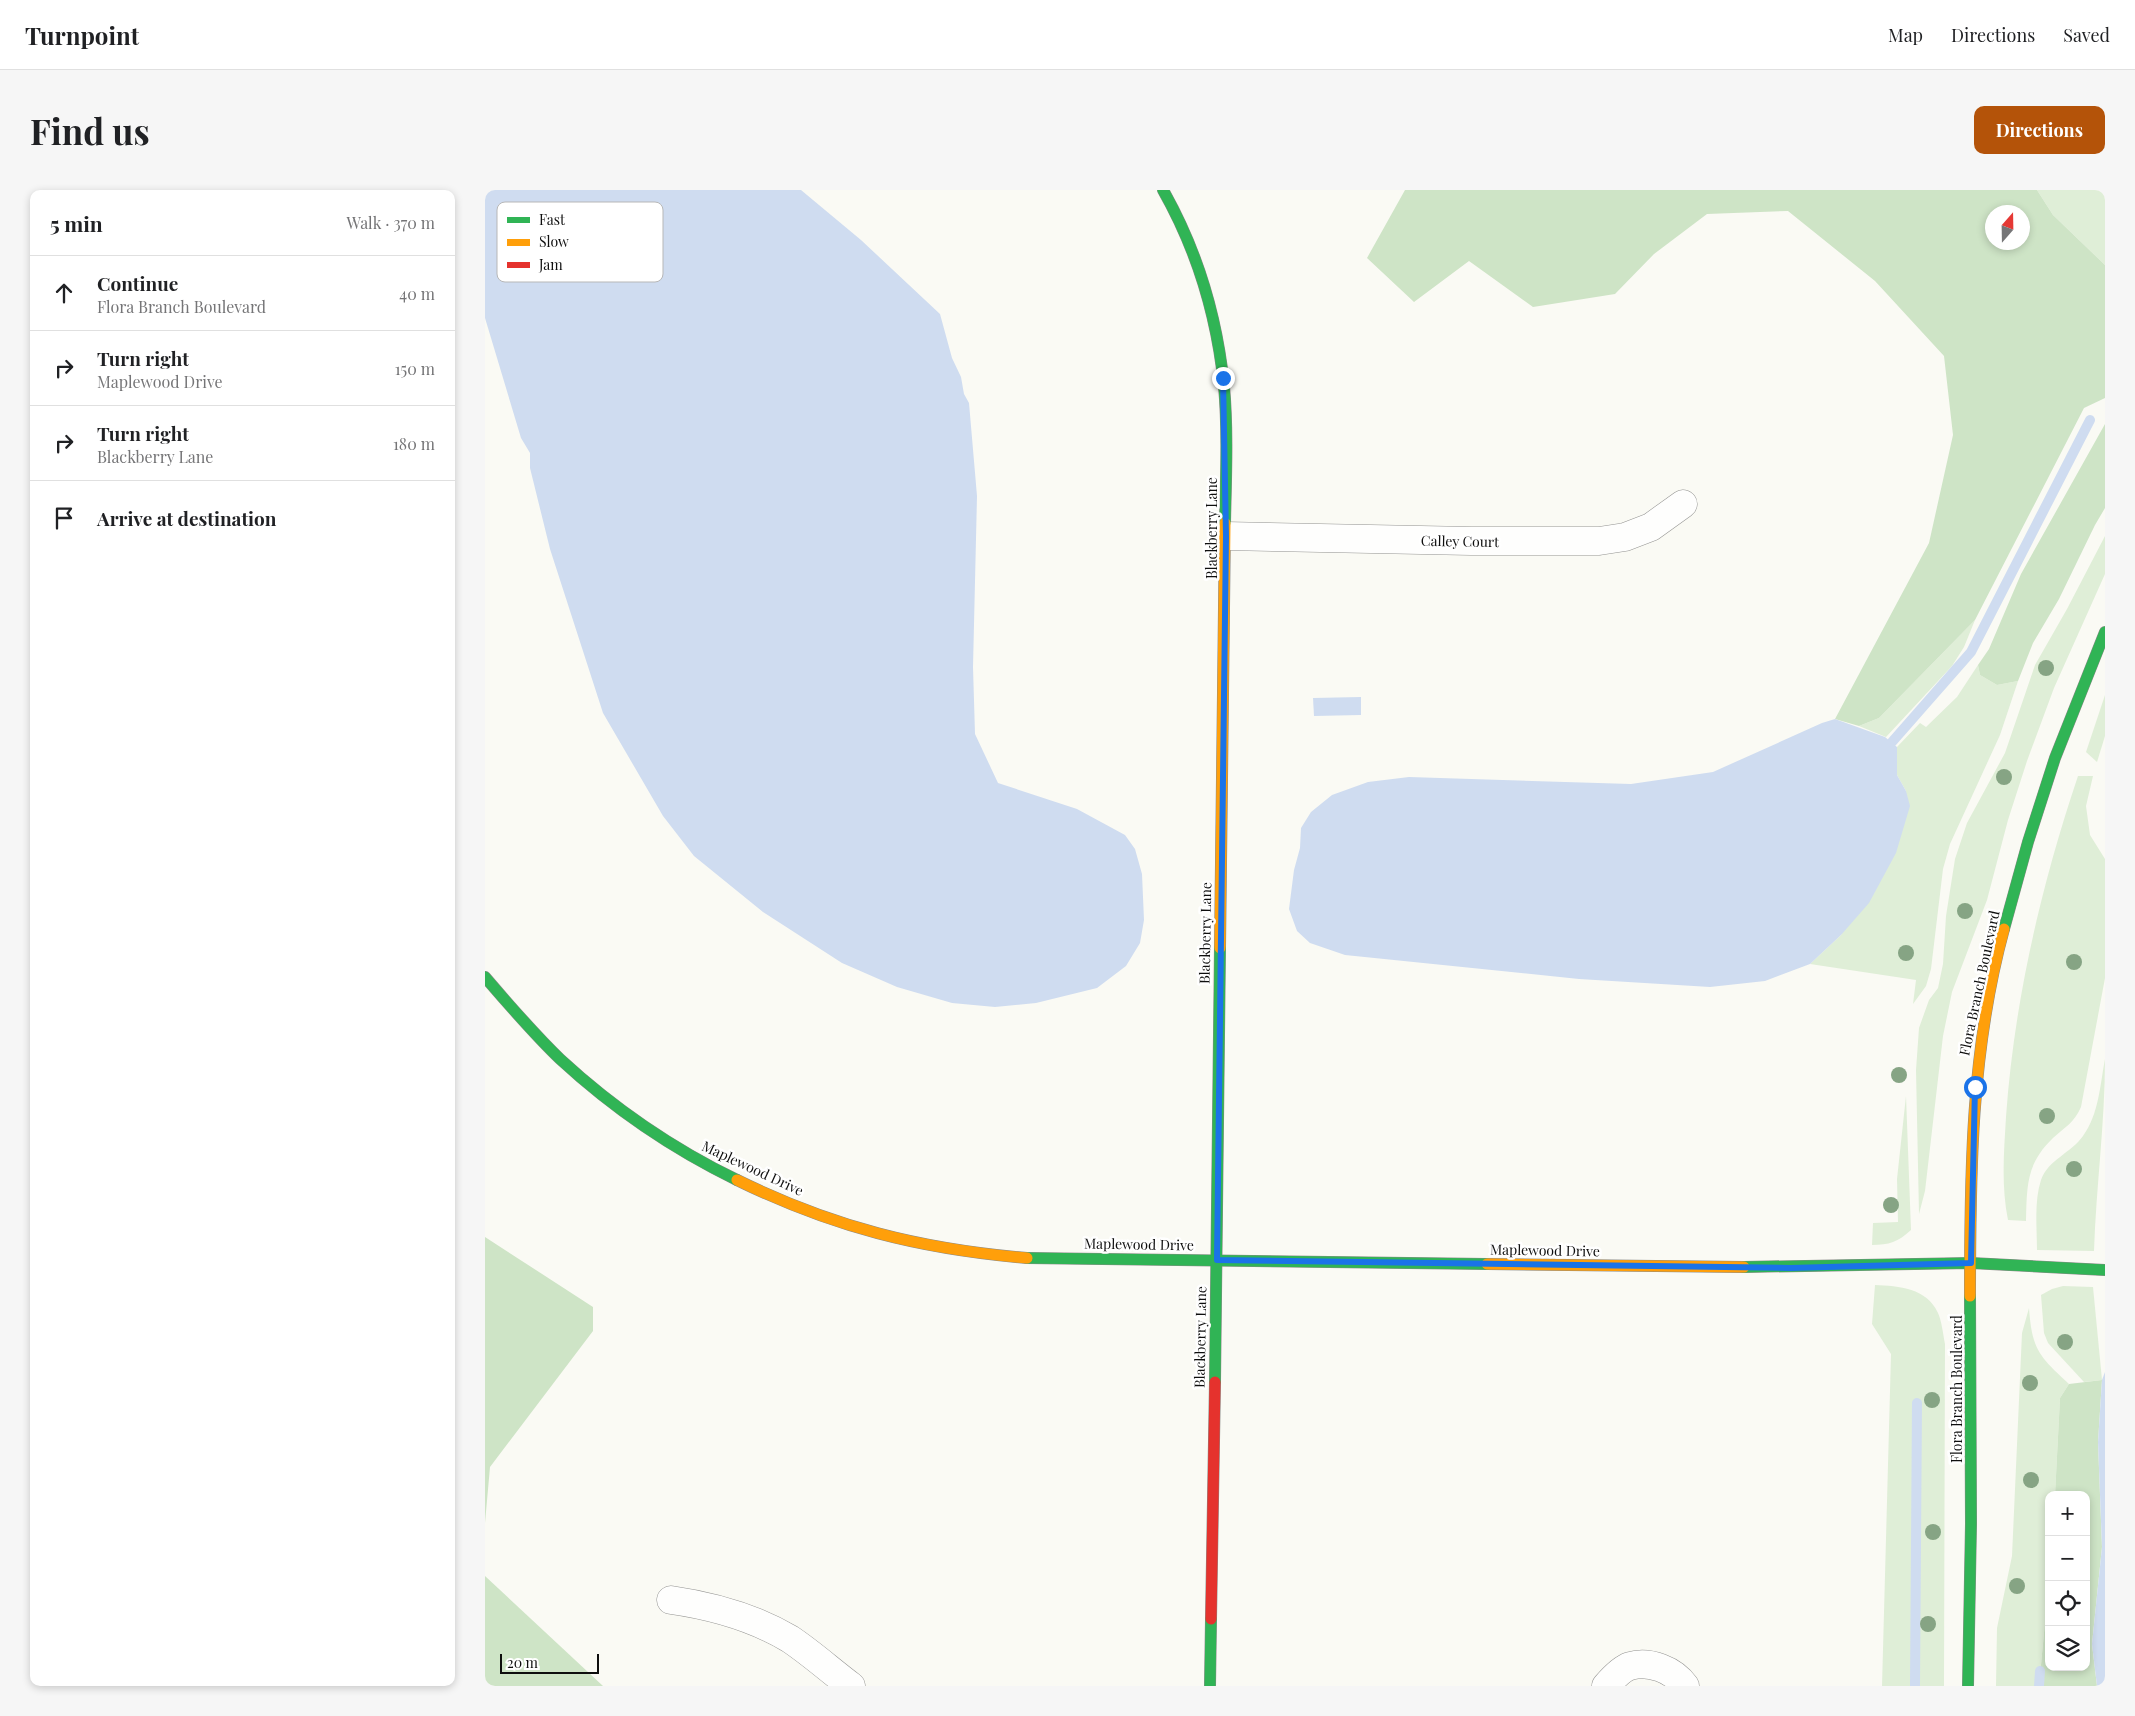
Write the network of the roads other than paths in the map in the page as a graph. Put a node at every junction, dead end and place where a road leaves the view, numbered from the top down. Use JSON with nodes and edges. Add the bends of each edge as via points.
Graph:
{"nodes":[{"id":1,"x":1163,"y":190,"type":"edge"},
{"id":2,"x":1683,"y":504,"type":"dead end"},
{"id":3,"x":1226,"y":536,"type":"junction"},
{"id":4,"x":2105,"y":632,"type":"edge"},
{"id":5,"x":485,"y":977,"type":"edge"},
{"id":6,"x":1217,"y":1260,"type":"junction"},
{"id":7,"x":1971,"y":1263,"type":"junction"},
{"id":8,"x":2105,"y":1270,"type":"edge"},
{"id":9,"x":671,"y":1600,"type":"dead end"},
{"id":10,"x":851,"y":1686,"type":"edge"},
{"id":11,"x":1210,"y":1686,"type":"edge"},
{"id":12,"x":1606,"y":1686,"type":"edge"},
{"id":13,"x":1685,"y":1686,"type":"edge"},
{"id":14,"x":1968,"y":1686,"type":"edge"}],
"edges":[{"from":1,"to":3,"type":"street","name":"Blackberry Lane","via":[[1190,246],[1217,340],[1223,378]]},
{"from":2,"to":3,"type":"street","name":"Calley Court","via":[[1651,527],[1625,537],[1599,541],[1471,542]]},
{"from":3,"to":6,"type":"street","name":"Blackberry Lane"},
{"from":4,"to":7,"type":"street","name":"Flora Branch Boulevard","via":[[2055,758],[2003,933],[1975,1087]]},
{"from":5,"to":6,"type":"street","name":"Maplewood Drive","via":[[528,1027],[570,1068],[638,1122],[684,1152],[758,1190],[835,1222],[902,1241],[963,1252],[1026,1258]]},
{"from":6,"to":7,"type":"street","name":"Maplewood Drive","via":[[1782,1268]]},
{"from":6,"to":11,"type":"street","name":"Blackberry Lane"},
{"from":7,"to":8,"type":"street","name":"Maplewood Drive"},
{"from":7,"to":14,"type":"street","name":"Flora Branch Boulevard"},
{"from":9,"to":10,"type":"street","via":[[709,1606],[752,1621],[790,1640]]},
{"from":12,"to":13,"type":"street","via":[[1628,1666],[1646,1663],[1680,1679]]}]}
